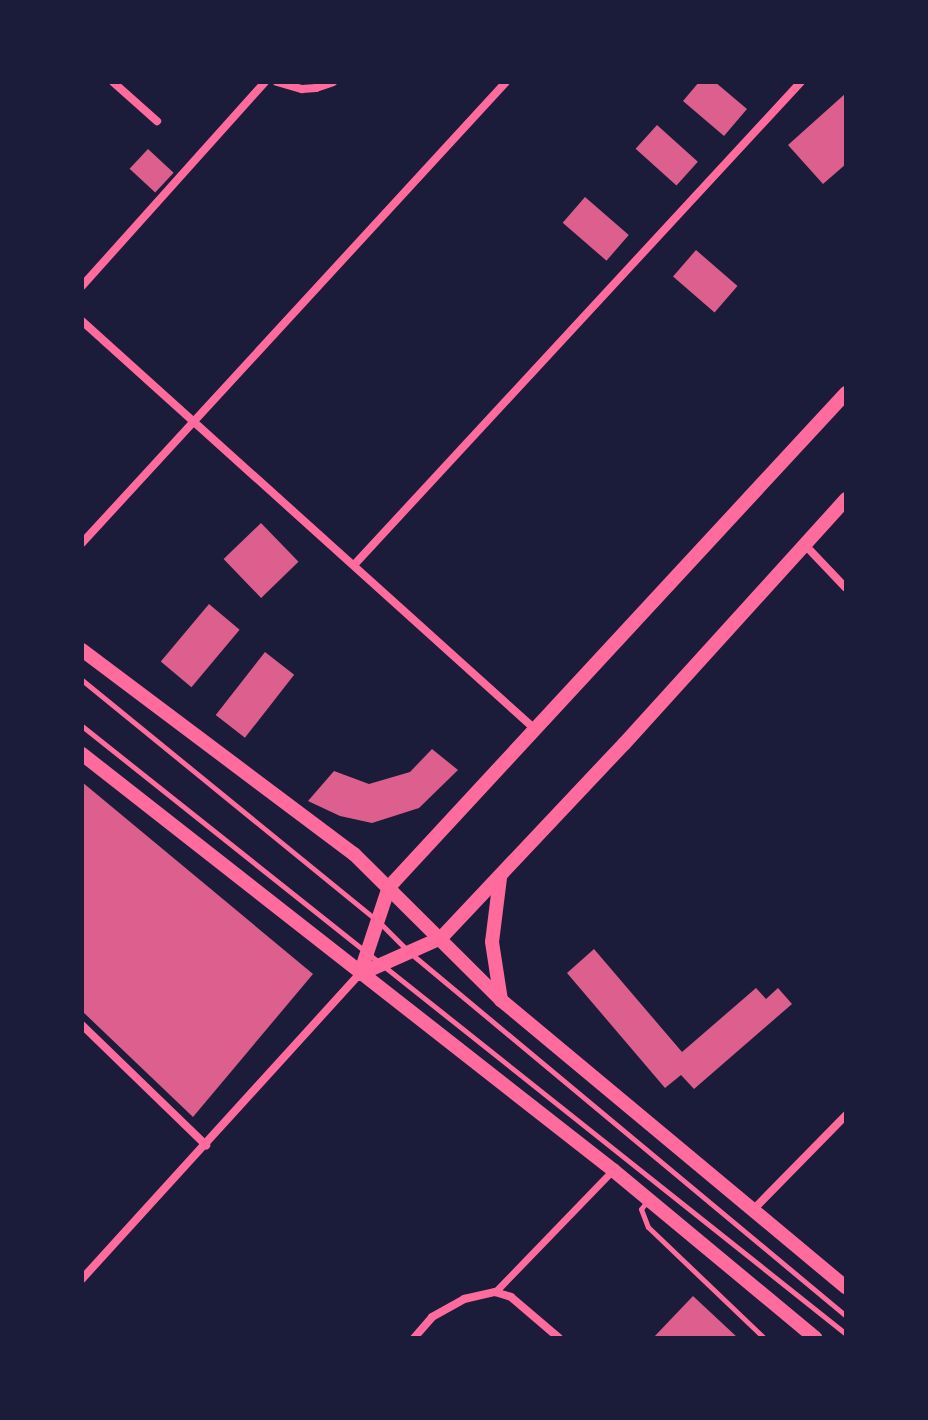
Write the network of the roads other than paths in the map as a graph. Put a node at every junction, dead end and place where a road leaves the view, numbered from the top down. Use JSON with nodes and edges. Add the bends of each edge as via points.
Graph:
{"nodes":[{"id":1,"x":113,"y":82,"type":"edge"},
{"id":2,"x":265,"y":82,"type":"edge"},
{"id":3,"x":277,"y":82,"type":"edge"},
{"id":4,"x":333,"y":82,"type":"edge"},
{"id":5,"x":506,"y":82,"type":"edge"},
{"id":6,"x":801,"y":82,"type":"edge"},
{"id":7,"x":157,"y":121,"type":"dead end"},
{"id":8,"x":82,"y":286,"type":"edge"},
{"id":9,"x":82,"y":321,"type":"edge"},
{"id":10,"x":846,"y":393,"type":"edge"},
{"id":11,"x":192,"y":422,"type":"junction"},
{"id":12,"x":846,"y":499,"type":"edge"},
{"id":13,"x":82,"y":543,"type":"edge"},
{"id":14,"x":805,"y":545,"type":"junction"},
{"id":15,"x":354,"y":565,"type":"junction"},
{"id":16,"x":846,"y":588,"type":"edge"},
{"id":17,"x":82,"y":650,"type":"edge"},
{"id":18,"x":82,"y":680,"type":"edge"},
{"id":19,"x":82,"y":726,"type":"edge"},
{"id":20,"x":536,"y":730,"type":"junction"},
{"id":21,"x":82,"y":754,"type":"edge"},
{"id":22,"x":501,"y":876,"type":"junction"},
{"id":23,"x":389,"y":887,"type":"junction"},
{"id":24,"x":378,"y":921,"type":"junction"},
{"id":25,"x":441,"y":938,"type":"junction"},
{"id":26,"x":367,"y":952,"type":"junction"},
{"id":27,"x":409,"y":952,"type":"junction"},
{"id":28,"x":382,"y":964,"type":"junction"},
{"id":29,"x":360,"y":974,"type":"junction"},
{"id":30,"x":501,"y":1000,"type":"junction"},
{"id":31,"x":82,"y":1025,"type":"edge"},
{"id":32,"x":846,"y":1115,"type":"edge"},
{"id":33,"x":206,"y":1145,"type":"junction"},
{"id":34,"x":613,"y":1170,"type":"junction"},
{"id":35,"x":648,"y":1199,"type":"junction"},
{"id":36,"x":754,"y":1209,"type":"junction"},
{"id":37,"x":82,"y":1279,"type":"edge"},
{"id":38,"x":846,"y":1287,"type":"edge"},
{"id":39,"x":495,"y":1292,"type":"junction"},
{"id":40,"x":846,"y":1316,"type":"edge"},
{"id":41,"x":846,"y":1334,"type":"edge"},
{"id":42,"x":414,"y":1338,"type":"edge"},
{"id":43,"x":559,"y":1338,"type":"edge"},
{"id":44,"x":764,"y":1338,"type":"edge"},
{"id":45,"x":815,"y":1338,"type":"edge"}],
"edges":[{"from":1,"to":7,"type":"street"},
{"from":2,"to":8,"type":"street"},
{"from":3,"to":4,"type":"street","via":[[302,89]]},
{"from":5,"to":11,"type":"street"},
{"from":6,"to":15,"type":"street"},
{"from":9,"to":11,"type":"street"},
{"from":10,"to":20,"type":"main road"},
{"from":11,"to":13,"type":"street"},
{"from":11,"to":15,"type":"street"},
{"from":12,"to":14,"type":"main road"},
{"from":14,"to":16,"type":"street"},
{"from":14,"to":22,"type":"main road"},
{"from":15,"to":20,"type":"street"},
{"from":17,"to":23,"type":"main road","via":[[354,854]]},
{"from":18,"to":24,"type":"lane"},
{"from":19,"to":26,"type":"lane"},
{"from":20,"to":23,"type":"main road"},
{"from":21,"to":29,"type":"main road"},
{"from":22,"to":25,"type":"main road"},
{"from":22,"to":30,"type":"main road","via":[[492,942]]},
{"from":23,"to":24,"type":"main road"},
{"from":23,"to":25,"type":"main road"},
{"from":24,"to":26,"type":"main road"},
{"from":24,"to":27,"type":"lane"},
{"from":25,"to":27,"type":"main road"},
{"from":25,"to":30,"type":"main road"},
{"from":26,"to":28,"type":"lane"},
{"from":26,"to":29,"type":"main road"},
{"from":27,"to":28,"type":"main road"},
{"from":27,"to":40,"type":"lane"},
{"from":28,"to":29,"type":"main road"},
{"from":28,"to":41,"type":"lane"},
{"from":29,"to":33,"type":"street"},
{"from":29,"to":34,"type":"main road"},
{"from":30,"to":36,"type":"main road"},
{"from":31,"to":33,"type":"street"},
{"from":32,"to":36,"type":"street"},
{"from":33,"to":37,"type":"street"},
{"from":34,"to":35,"type":"main road"},
{"from":34,"to":39,"type":"street"},
{"from":35,"to":44,"type":"lane","via":[[641,1209],[648,1227]]},
{"from":35,"to":45,"type":"main road"},
{"from":36,"to":38,"type":"main road"},
{"from":39,"to":42,"type":"street","via":[[464,1299],[432,1317]]},
{"from":39,"to":43,"type":"street","via":[[511,1297]]}]}
